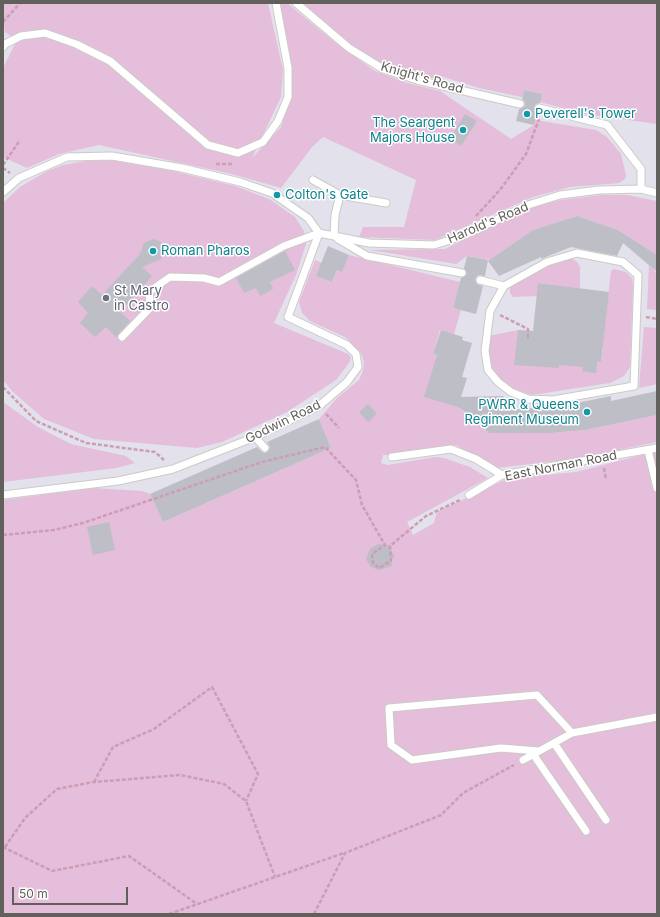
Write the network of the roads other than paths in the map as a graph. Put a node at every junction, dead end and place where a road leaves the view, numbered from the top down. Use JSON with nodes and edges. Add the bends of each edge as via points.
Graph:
{"nodes":[{"id":1,"x":276,"y":3,"type":"edge"},
{"id":2,"x":296,"y":3,"type":"edge"},
{"id":3,"x":3,"y":47,"type":"edge"},
{"id":4,"x":520,"y":104,"type":"dead end"},
{"id":5,"x":540,"y":109,"type":"road end"},
{"id":6,"x":313,"y":180,"type":"dead end"},
{"id":7,"x":641,"y":189,"type":"junction"},
{"id":8,"x":3,"y":192,"type":"edge"},
{"id":9,"x":657,"y":193,"type":"edge"},
{"id":10,"x":340,"y":194,"type":"junction"},
{"id":11,"x":386,"y":203,"type":"dead end"},
{"id":12,"x":319,"y":233,"type":"junction"},
{"id":13,"x":334,"y":236,"type":"junction"},
{"id":14,"x":462,"y":273,"type":"dead end"},
{"id":15,"x":480,"y":280,"type":"dead end"},
{"id":16,"x":504,"y":286,"type":"junction"},
{"id":17,"x":122,"y":337,"type":"dead end"},
{"id":18,"x":255,"y":437,"type":"junction"},
{"id":19,"x":265,"y":448,"type":"dead end"},
{"id":20,"x":657,"y":448,"type":"edge"},
{"id":21,"x":648,"y":450,"type":"junction"},
{"id":22,"x":392,"y":456,"type":"dead end"},
{"id":23,"x":502,"y":475,"type":"junction"},
{"id":24,"x":657,"y":488,"type":"edge"},
{"id":25,"x":3,"y":495,"type":"edge"},
{"id":26,"x":469,"y":495,"type":"road end"},
{"id":27,"x":657,"y":717,"type":"edge"},
{"id":28,"x":572,"y":733,"type":"junction"},
{"id":29,"x":554,"y":743,"type":"junction"},
{"id":30,"x":536,"y":753,"type":"junction"},
{"id":31,"x":522,"y":760,"type":"road end"},
{"id":32,"x":606,"y":820,"type":"dead end"},
{"id":33,"x":586,"y":831,"type":"dead end"}],
"edges":[{"from":1,"to":3,"type":"lane","via":[[288,68],[288,97],[278,121],[263,142],[238,153],[208,145],[110,61],[76,44],[45,33],[21,36]]},
{"from":2,"to":4,"type":"lane","name":"Knight's Road","via":[[349,48],[383,69],[417,80]]},
{"from":5,"to":7,"type":"lane","via":[[607,125],[640,169]]},
{"from":6,"to":10,"type":"lane"},
{"from":7,"to":9,"type":"lane","name":"Harold's Road"},
{"from":7,"to":13,"type":"lane","name":"Harold's Road","via":[[599,190],[560,195],[528,205],[460,237],[434,245],[369,243]]},
{"from":8,"to":12,"type":"lane","via":[[19,178],[67,157],[112,156],[182,168],[272,192],[308,218]]},
{"from":10,"to":11,"type":"lane"},
{"from":10,"to":13,"type":"lane"},
{"from":12,"to":13,"type":"lane"},
{"from":12,"to":17,"type":"lane","via":[[284,246],[219,282],[204,278],[170,277],[150,291],[149,309]]},
{"from":12,"to":18,"type":"lane","name":"Godwin Road","via":[[288,317],[347,345],[356,354],[358,368],[347,382],[319,406]]},
{"from":13,"to":14,"type":"lane","via":[[367,256]]},
{"from":15,"to":16,"type":"lane"},
{"from":16,"to":16,"type":"lane","via":[[490,310],[485,351],[488,370],[498,382],[511,392],[528,399],[553,400],[634,386],[638,275],[623,262],[577,253],[547,262]]},
{"from":18,"to":19,"type":"lane"},
{"from":18,"to":25,"type":"lane","name":"Godwin Road","via":[[172,469],[118,481]]},
{"from":20,"to":21,"type":"lane","name":"East Norman Road"},
{"from":21,"to":23,"type":"lane","name":"East Norman Road"},
{"from":21,"to":24,"type":"lane"},
{"from":22,"to":23,"type":"lane","via":[[451,449],[476,459]]},
{"from":23,"to":26,"type":"lane","name":"East Norman Road"},
{"from":27,"to":28,"type":"lane"},
{"from":28,"to":29,"type":"lane"},
{"from":28,"to":30,"type":"lane","via":[[537,695],[390,708],[392,745],[412,760],[501,748]]},
{"from":29,"to":30,"type":"lane"},
{"from":29,"to":32,"type":"lane"},
{"from":30,"to":31,"type":"lane"},
{"from":30,"to":33,"type":"lane"}]}
